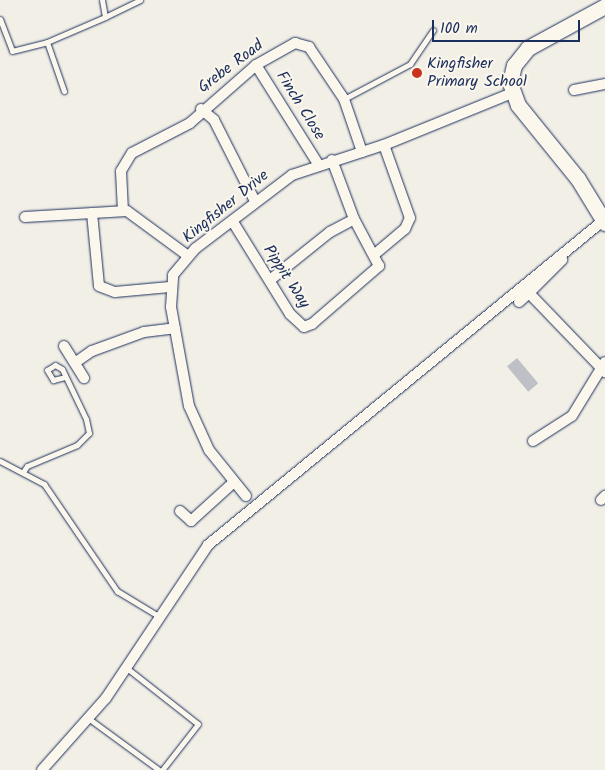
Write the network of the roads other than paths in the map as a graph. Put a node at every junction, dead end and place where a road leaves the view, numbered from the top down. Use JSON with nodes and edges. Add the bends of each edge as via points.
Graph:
{"nodes":[{"id":1,"x":102,"y":0,"type":"edge"},
{"id":2,"x":140,"y":0,"type":"edge"},
{"id":3,"x":605,"y":6,"type":"edge"},
{"id":4,"x":105,"y":17,"type":"junction"},
{"id":5,"x":0,"y":19,"type":"edge"},
{"id":6,"x":433,"y":30,"type":"dead end"},
{"id":7,"x":47,"y":42,"type":"junction"},
{"id":8,"x":256,"y":65,"type":"junction"},
{"id":9,"x":605,"y":84,"type":"edge"},
{"id":10,"x":574,"y":90,"type":"dead end"},
{"id":11,"x":64,"y":91,"type":"dead end"},
{"id":12,"x":512,"y":93,"type":"junction"},
{"id":13,"x":344,"y":98,"type":"junction"},
{"id":14,"x":201,"y":109,"type":"junction"},
{"id":15,"x":384,"y":145,"type":"junction"},
{"id":16,"x":362,"y":152,"type":"junction"},
{"id":17,"x":332,"y":160,"type":"junction"},
{"id":18,"x":318,"y":164,"type":"junction"},
{"id":19,"x":254,"y":201,"type":"junction"},
{"id":20,"x":123,"y":211,"type":"junction"},
{"id":21,"x":92,"y":213,"type":"junction"},
{"id":22,"x":25,"y":217,"type":"dead end"},
{"id":23,"x":354,"y":219,"type":"junction"},
{"id":24,"x":604,"y":221,"type":"edge"},
{"id":25,"x":233,"y":222,"type":"junction"},
{"id":26,"x":375,"y":254,"type":"junction"},
{"id":27,"x":188,"y":256,"type":"junction"},
{"id":28,"x":562,"y":260,"type":"dead end"},
{"id":29,"x":270,"y":280,"type":"junction"},
{"id":30,"x":170,"y":287,"type":"junction"},
{"id":31,"x":529,"y":292,"type":"junction"},
{"id":32,"x":519,"y":302,"type":"dead end"},
{"id":33,"x":175,"y":328,"type":"junction"},
{"id":34,"x":64,"y":346,"type":"dead end"},
{"id":35,"x":76,"y":362,"type":"junction"},
{"id":36,"x":603,"y":367,"type":"edge"},
{"id":37,"x":65,"y":377,"type":"dead end"},
{"id":38,"x":84,"y":378,"type":"dead end"},
{"id":39,"x":533,"y":441,"type":"dead end"},
{"id":40,"x":0,"y":461,"type":"edge"},
{"id":41,"x":23,"y":472,"type":"junction"},
{"id":42,"x":234,"y":482,"type":"junction"},
{"id":43,"x":246,"y":496,"type":"dead end"},
{"id":44,"x":180,"y":511,"type":"dead end"},
{"id":45,"x":160,"y":617,"type":"junction"},
{"id":46,"x":128,"y":669,"type":"junction"},
{"id":47,"x":88,"y":718,"type":"junction"},
{"id":48,"x":42,"y":770,"type":"edge"},
{"id":49,"x":161,"y":770,"type":"edge"}],
"edges":[{"from":1,"to":4,"type":"lane"},
{"from":2,"to":4,"type":"lane"},
{"from":3,"to":12,"type":"street","via":[[528,48],[514,65]]},
{"from":4,"to":7,"type":"lane"},
{"from":5,"to":7,"type":"lane","via":[[12,51]]},
{"from":6,"to":13,"type":"lane","via":[[410,64]]},
{"from":7,"to":11,"type":"lane"},
{"from":8,"to":13,"type":"street","name":"Grebe Road","via":[[295,43],[309,47]]},
{"from":8,"to":14,"type":"street","name":"Grebe Road"},
{"from":8,"to":18,"type":"street","name":"Finch Close"},
{"from":9,"to":10,"type":"street"},
{"from":12,"to":15,"type":"street","name":"Kingfisher Drive"},
{"from":12,"to":24,"type":"street"},
{"from":13,"to":16,"type":"street","name":"Grebe Road"},
{"from":14,"to":19,"type":"street","name":"Grebe Road","via":[[214,120]]},
{"from":14,"to":20,"type":"street","name":"Grebe Road","via":[[195,119],[128,157],[122,171]]},
{"from":15,"to":16,"type":"street","name":"Kingfisher Drive"},
{"from":15,"to":26,"type":"street","via":[[410,218],[405,230]]},
{"from":16,"to":17,"type":"street","name":"Kingfisher Drive"},
{"from":17,"to":18,"type":"street","name":"Kingfisher Drive"},
{"from":17,"to":23,"type":"street"},
{"from":18,"to":19,"type":"street","name":"Kingfisher Drive","via":[[292,175]]},
{"from":19,"to":25,"type":"street","name":"Kingfisher Drive"},
{"from":20,"to":21,"type":"street"},
{"from":20,"to":27,"type":"street"},
{"from":21,"to":22,"type":"street"},
{"from":21,"to":30,"type":"street","via":[[99,286],[115,292]]},
{"from":23,"to":26,"type":"street"},
{"from":23,"to":29,"type":"street","via":[[330,232]]},
{"from":24,"to":45,"type":"street","via":[[208,545]]},
{"from":25,"to":27,"type":"street","name":"Kingfisher Drive"},
{"from":25,"to":29,"type":"street","name":"Pippit Way"},
{"from":26,"to":29,"type":"street","name":"Pippit Way","via":[[376,273],[308,326],[298,324]]},
{"from":27,"to":30,"type":"street","name":"Kingfisher Drive"},
{"from":28,"to":31,"type":"street"},
{"from":30,"to":33,"type":"street"},
{"from":31,"to":32,"type":"street"},
{"from":31,"to":36,"type":"street"},
{"from":33,"to":35,"type":"street","via":[[144,332],[92,350]]},
{"from":33,"to":42,"type":"street","via":[[198,430]]},
{"from":34,"to":35,"type":"street"},
{"from":35,"to":38,"type":"street"},
{"from":36,"to":39,"type":"street","via":[[572,416]]},
{"from":37,"to":41,"type":"lane","via":[[89,433],[77,445],[27,466]]},
{"from":40,"to":41,"type":"lane"},
{"from":41,"to":45,"type":"lane","via":[[44,484],[117,591]]},
{"from":42,"to":43,"type":"street"},
{"from":42,"to":44,"type":"street","via":[[191,521]]},
{"from":45,"to":46,"type":"street"},
{"from":46,"to":47,"type":"street"},
{"from":46,"to":49,"type":"lane","via":[[198,724]]},
{"from":47,"to":48,"type":"street"},
{"from":47,"to":49,"type":"lane"}]}
